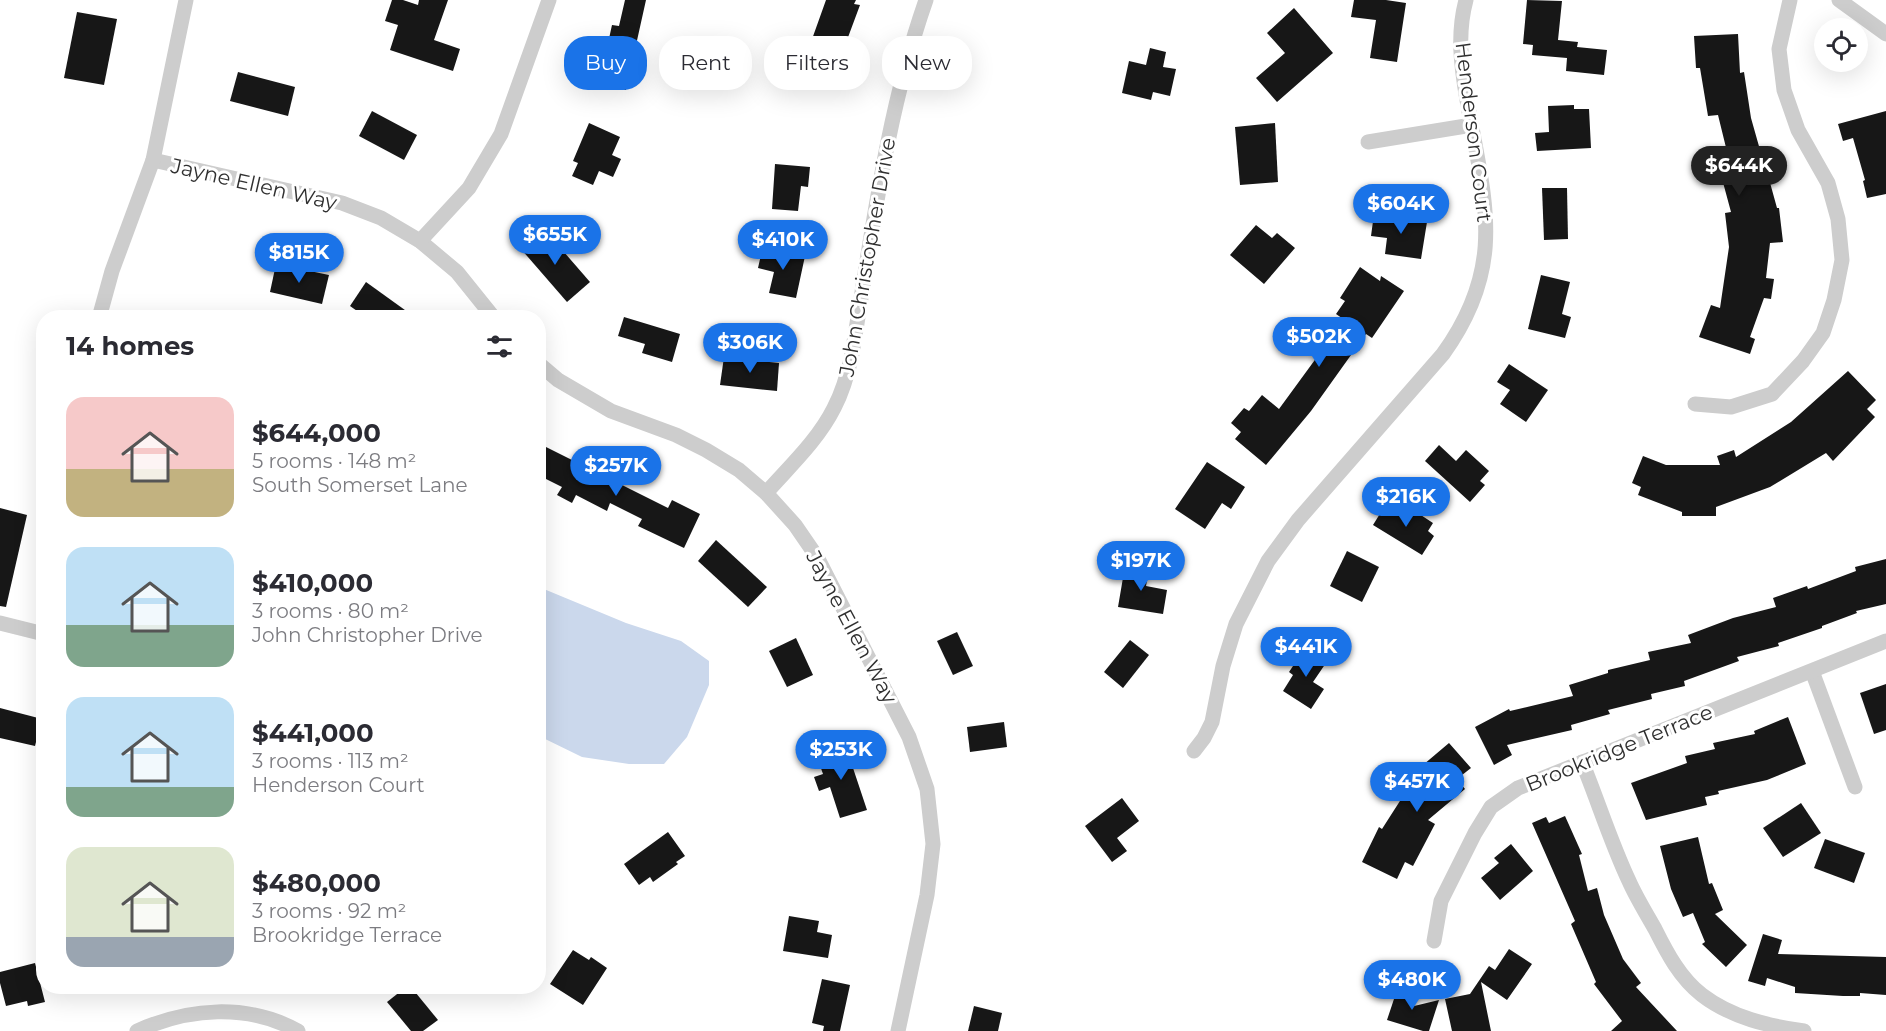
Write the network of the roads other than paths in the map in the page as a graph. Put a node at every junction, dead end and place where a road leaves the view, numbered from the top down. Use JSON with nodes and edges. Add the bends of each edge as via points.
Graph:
{"nodes":[{"id":1,"x":186,"y":0,"type":"edge"},
{"id":2,"x":549,"y":0,"type":"edge"},
{"id":3,"x":926,"y":0,"type":"edge"},
{"id":4,"x":1466,"y":0,"type":"edge"},
{"id":5,"x":1790,"y":0,"type":"edge"},
{"id":6,"x":1839,"y":0,"type":"edge"},
{"id":7,"x":1886,"y":34,"type":"edge"},
{"id":8,"x":1472,"y":125,"type":"junction"},
{"id":9,"x":1368,"y":142,"type":"dead end"},
{"id":10,"x":153,"y":160,"type":"junction"},
{"id":11,"x":420,"y":242,"type":"junction"},
{"id":12,"x":101,"y":310,"type":"edge"},
{"id":13,"x":488,"y":310,"type":"edge"},
{"id":14,"x":546,"y":370,"type":"edge"},
{"id":15,"x":1695,"y":404,"type":"dead end"},
{"id":16,"x":766,"y":493,"type":"junction"},
{"id":17,"x":0,"y":623,"type":"edge"},
{"id":18,"x":36,"y":632,"type":"edge"},
{"id":19,"x":1886,"y":641,"type":"edge"},
{"id":20,"x":1812,"y":671,"type":"junction"},
{"id":21,"x":1194,"y":751,"type":"dead end"},
{"id":22,"x":1582,"y":762,"type":"junction"},
{"id":23,"x":1855,"y":788,"type":"dead end"},
{"id":24,"x":1434,"y":941,"type":"dead end"},
{"id":25,"x":137,"y":1031,"type":"edge"},
{"id":26,"x":298,"y":1031,"type":"edge"},
{"id":27,"x":898,"y":1031,"type":"edge"},
{"id":28,"x":1804,"y":1031,"type":"edge"}],
"edges":[{"from":1,"to":10,"type":"street"},
{"from":2,"to":11,"type":"street","via":[[501,134],[469,188]]},
{"from":3,"to":16,"type":"street","name":"John Christopher Drive","via":[[898,94],[846,380],[819,433]]},
{"from":4,"to":8,"type":"street","name":"Henderson Court","via":[[1460,36],[1461,66]]},
{"from":5,"to":15,"type":"street","via":[[1779,49],[1784,90],[1798,130],[1828,183],[1838,219],[1842,260],[1834,300],[1823,333],[1803,362],[1772,394],[1731,407]]},
{"from":6,"to":7,"type":"street"},
{"from":8,"to":9,"type":"street"},
{"from":8,"to":21,"type":"street","name":"Henderson Court","via":[[1487,230],[1483,270],[1471,308],[1443,354],[1298,520],[1268,561],[1236,624],[1212,722]]},
{"from":10,"to":11,"type":"street","name":"Jayne Ellen Way","via":[[342,203],[381,218]]},
{"from":10,"to":12,"type":"street"},
{"from":11,"to":13,"type":"street","name":"Jayne Ellen Way","via":[[457,272]]},
{"from":14,"to":16,"type":"street","name":"Jayne Ellen Way","via":[[611,411],[706,450]]},
{"from":16,"to":27,"type":"street","name":"Jayne Ellen Way","via":[[817,557],[909,737],[927,789],[933,844]]},
{"from":17,"to":18,"type":"street"},
{"from":19,"to":20,"type":"street","name":"Brookridge Terrace"},
{"from":20,"to":22,"type":"street","name":"Brookridge Terrace"},
{"from":20,"to":23,"type":"street"},
{"from":22,"to":24,"type":"street","name":"Brookridge Terrace","via":[[1518,788],[1491,807],[1441,901]]},
{"from":22,"to":28,"type":"street","via":[[1628,880],[1682,975],[1702,995],[1726,1010],[1752,1021]]},
{"from":25,"to":26,"type":"street","via":[[186,1014],[216,1011],[267,1018]]}]}
